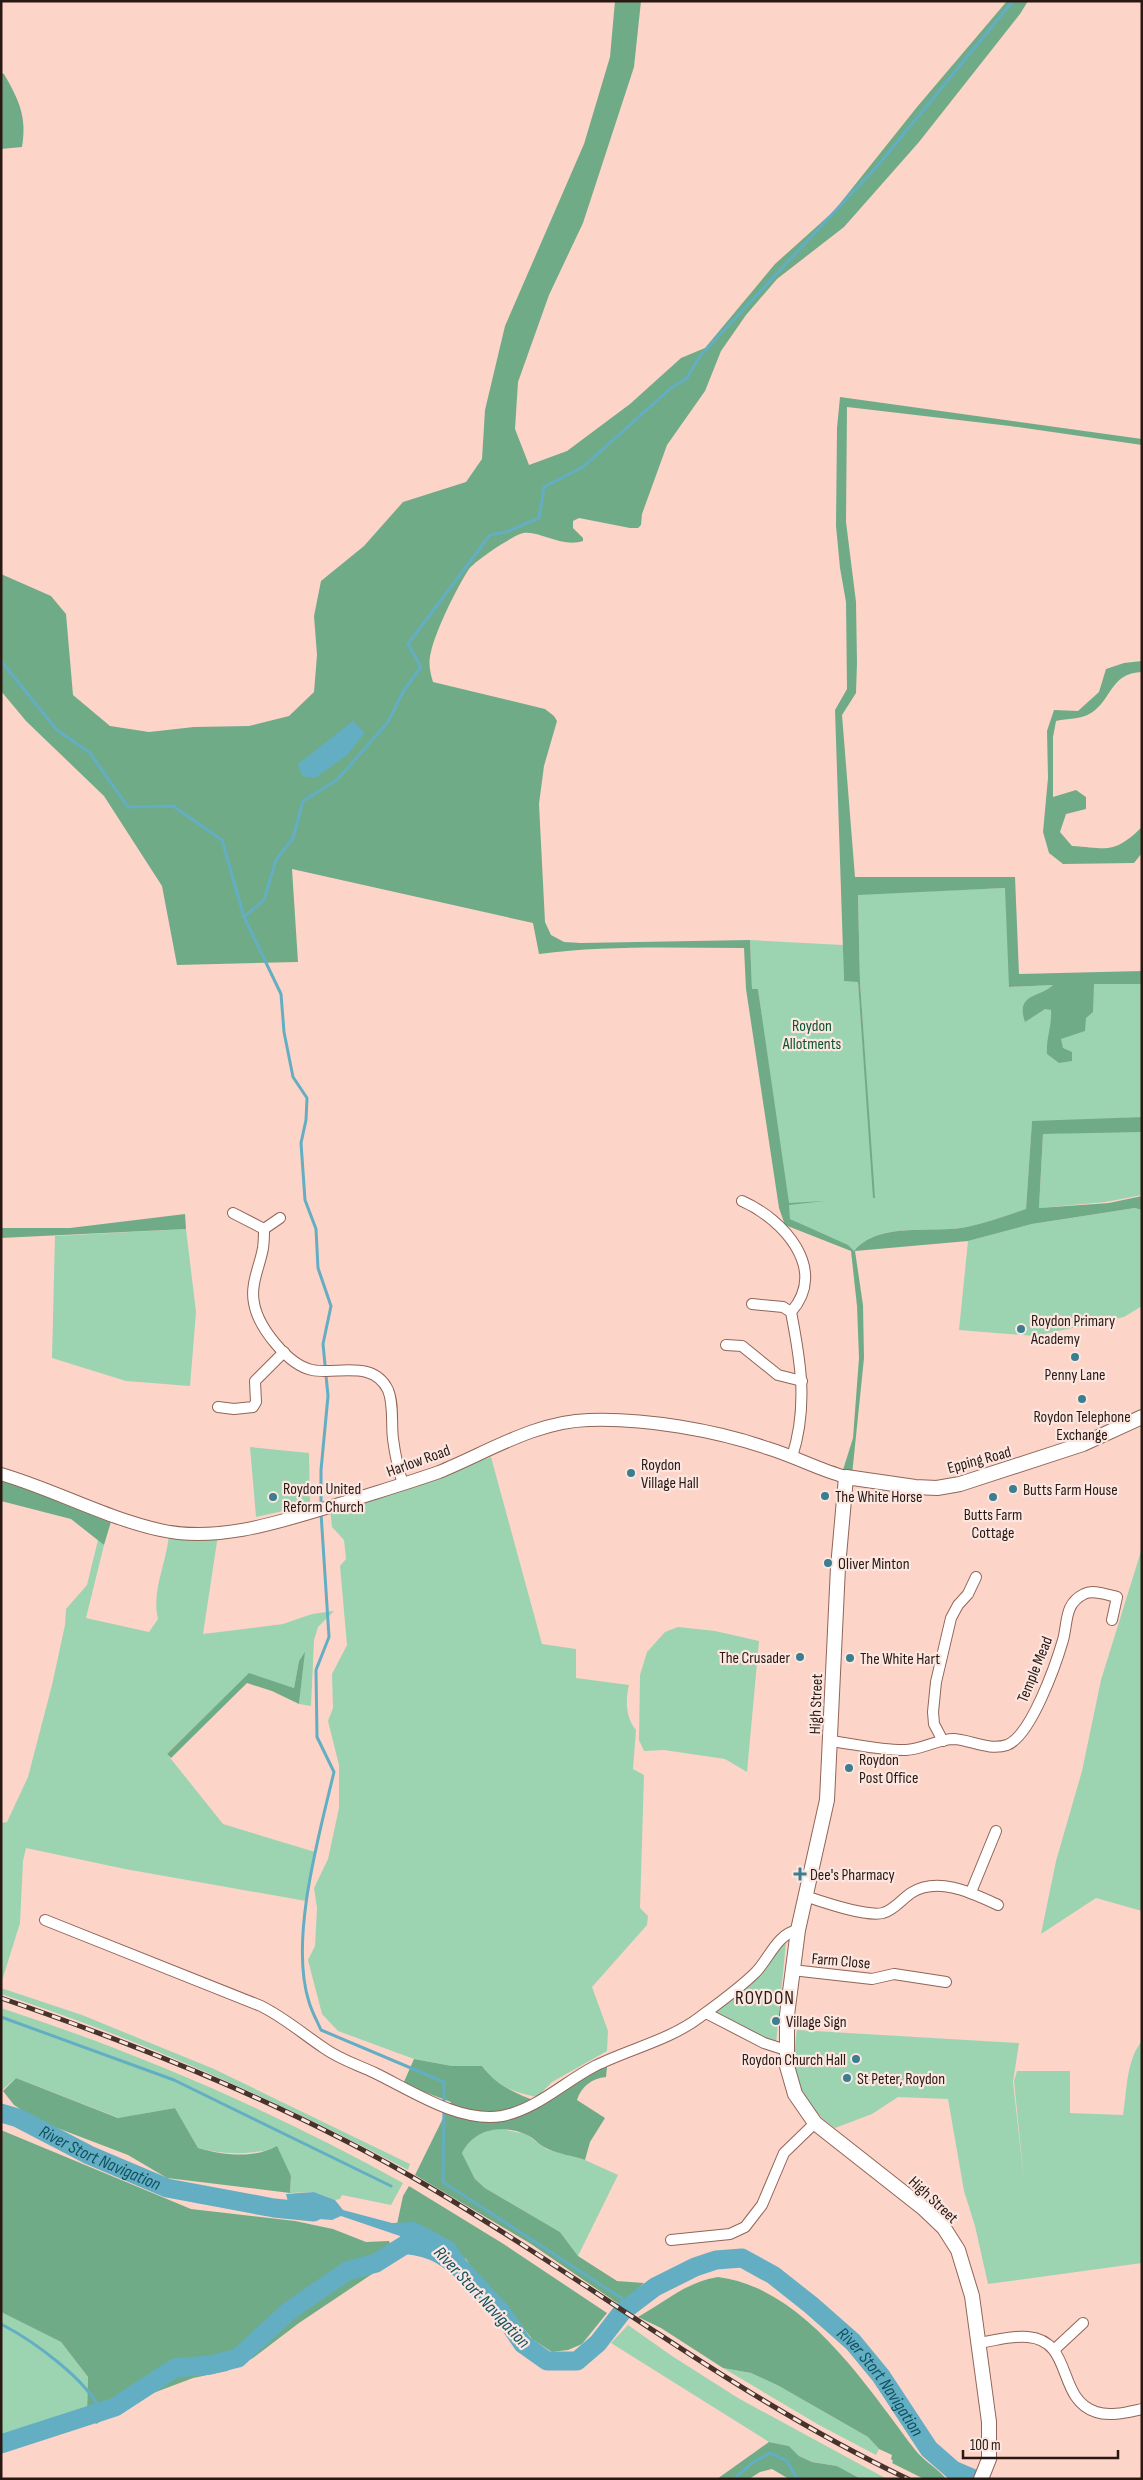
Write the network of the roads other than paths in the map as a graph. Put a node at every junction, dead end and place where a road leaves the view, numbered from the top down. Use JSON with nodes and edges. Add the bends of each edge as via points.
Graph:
{"nodes":[{"id":1,"x":742,"y":1201,"type":"dead end"},
{"id":2,"x":233,"y":1212,"type":"dead end"},
{"id":3,"x":280,"y":1218,"type":"dead end"},
{"id":4,"x":264,"y":1228,"type":"junction"},
{"id":5,"x":752,"y":1304,"type":"dead end"},
{"id":6,"x":791,"y":1312,"type":"junction"},
{"id":7,"x":726,"y":1344,"type":"dead end"},
{"id":8,"x":284,"y":1352,"type":"junction"},
{"id":9,"x":802,"y":1381,"type":"junction"},
{"id":10,"x":218,"y":1407,"type":"dead end"},
{"id":11,"x":1142,"y":1417,"type":"edge"},
{"id":12,"x":792,"y":1457,"type":"junction"},
{"id":13,"x":1,"y":1474,"type":"edge"},
{"id":14,"x":846,"y":1477,"type":"junction"},
{"id":15,"x":403,"y":1484,"type":"junction"},
{"id":16,"x":976,"y":1577,"type":"dead end"},
{"id":17,"x":1112,"y":1620,"type":"dead end"},
{"id":18,"x":831,"y":1741,"type":"junction"},
{"id":19,"x":943,"y":1741,"type":"junction"},
{"id":20,"x":996,"y":1831,"type":"dead end"},
{"id":21,"x":971,"y":1892,"type":"junction"},
{"id":22,"x":805,"y":1896,"type":"junction"},
{"id":23,"x":998,"y":1905,"type":"dead end"},
{"id":24,"x":45,"y":1920,"type":"dead end"},
{"id":25,"x":798,"y":1930,"type":"junction"},
{"id":26,"x":792,"y":1970,"type":"junction"},
{"id":27,"x":946,"y":1982,"type":"dead end"},
{"id":28,"x":706,"y":2013,"type":"junction"},
{"id":29,"x":786,"y":2050,"type":"junction"},
{"id":30,"x":815,"y":2123,"type":"junction"},
{"id":31,"x":671,"y":2240,"type":"dead end"},
{"id":32,"x":1083,"y":2323,"type":"dead end"},
{"id":33,"x":978,"y":2343,"type":"junction"},
{"id":34,"x":1055,"y":2349,"type":"junction"},
{"id":35,"x":1142,"y":2409,"type":"edge"},
{"id":36,"x":983,"y":2476,"type":"edge"}],
"edges":[{"from":1,"to":6,"type":"street","via":[[758,1208],[787,1232],[804,1265],[806,1280],[800,1303]]},
{"from":2,"to":4,"type":"street"},
{"from":3,"to":4,"type":"street"},
{"from":4,"to":8,"type":"street","via":[[263,1248],[253,1288],[254,1304],[261,1324]]},
{"from":5,"to":6,"type":"street","via":[[783,1307]]},
{"from":6,"to":9,"type":"street"},
{"from":7,"to":9,"type":"street","via":[[742,1346],[778,1375]]},
{"from":8,"to":10,"type":"street","via":[[255,1381],[256,1402],[253,1406]]},
{"from":8,"to":15,"type":"street","via":[[310,1370],[327,1372],[347,1368],[363,1370],[377,1377],[388,1390],[393,1438]]},
{"from":9,"to":12,"type":"street","via":[[800,1427]]},
{"from":11,"to":14,"type":"main road","name":"Epping Road","via":[[1082,1444],[960,1484],[915,1487]]},
{"from":12,"to":14,"type":"street","name":"Harlow Road"},
{"from":12,"to":15,"type":"street","name":"Harlow Road","via":[[754,1444],[677,1427],[588,1420],[538,1430]]},
{"from":13,"to":15,"type":"street","name":"Harlow Road","via":[[158,1530],[188,1534],[270,1524]]},
{"from":14,"to":18,"type":"main road","name":"High Street","via":[[838,1567]]},
{"from":16,"to":19,"type":"street","via":[[951,1618],[936,1682],[934,1724]]},
{"from":17,"to":19,"type":"street","name":"Temple Mead","via":[[1117,1597],[1085,1593],[1073,1602],[1067,1612],[1063,1640],[1046,1686],[1018,1738],[1007,1745],[991,1747],[959,1740]]},
{"from":18,"to":19,"type":"street","name":"Temple Mead","via":[[906,1750]]},
{"from":18,"to":22,"type":"main road","name":"High Street","via":[[824,1823]]},
{"from":20,"to":21,"type":"street"},
{"from":21,"to":22,"type":"street","via":[[948,1886],[919,1888],[883,1913],[839,1907]]},
{"from":21,"to":23,"type":"street"},
{"from":22,"to":25,"type":"main road","name":"High Street"},
{"from":24,"to":28,"type":"street","via":[[262,2006],[326,2049],[442,2106],[472,2115],[503,2116],[538,2102],[579,2074],[689,2026]]},
{"from":25,"to":26,"type":"main road","name":"High Street"},
{"from":25,"to":28,"type":"street","via":[[785,1935],[756,1972]]},
{"from":26,"to":27,"type":"street","name":"Farm Close","via":[[872,1979],[894,1974]]},
{"from":26,"to":29,"type":"main road","name":"High Street"},
{"from":28,"to":29,"type":"street","via":[[764,2043]]},
{"from":29,"to":30,"type":"main road","name":"High Street","via":[[792,2086]]},
{"from":30,"to":31,"type":"street","via":[[784,2153],[762,2205],[745,2227],[730,2234]]},
{"from":30,"to":33,"type":"main road","name":"High Street","via":[[944,2228],[958,2250],[965,2272],[972,2296]]},
{"from":32,"to":34,"type":"street"},
{"from":33,"to":34,"type":"street","via":[[1029,2337]]},
{"from":33,"to":36,"type":"main road","name":"High Street","via":[[990,2438],[990,2459]]},
{"from":34,"to":35,"type":"street","via":[[1070,2390],[1083,2406],[1097,2413],[1113,2414]]}]}
